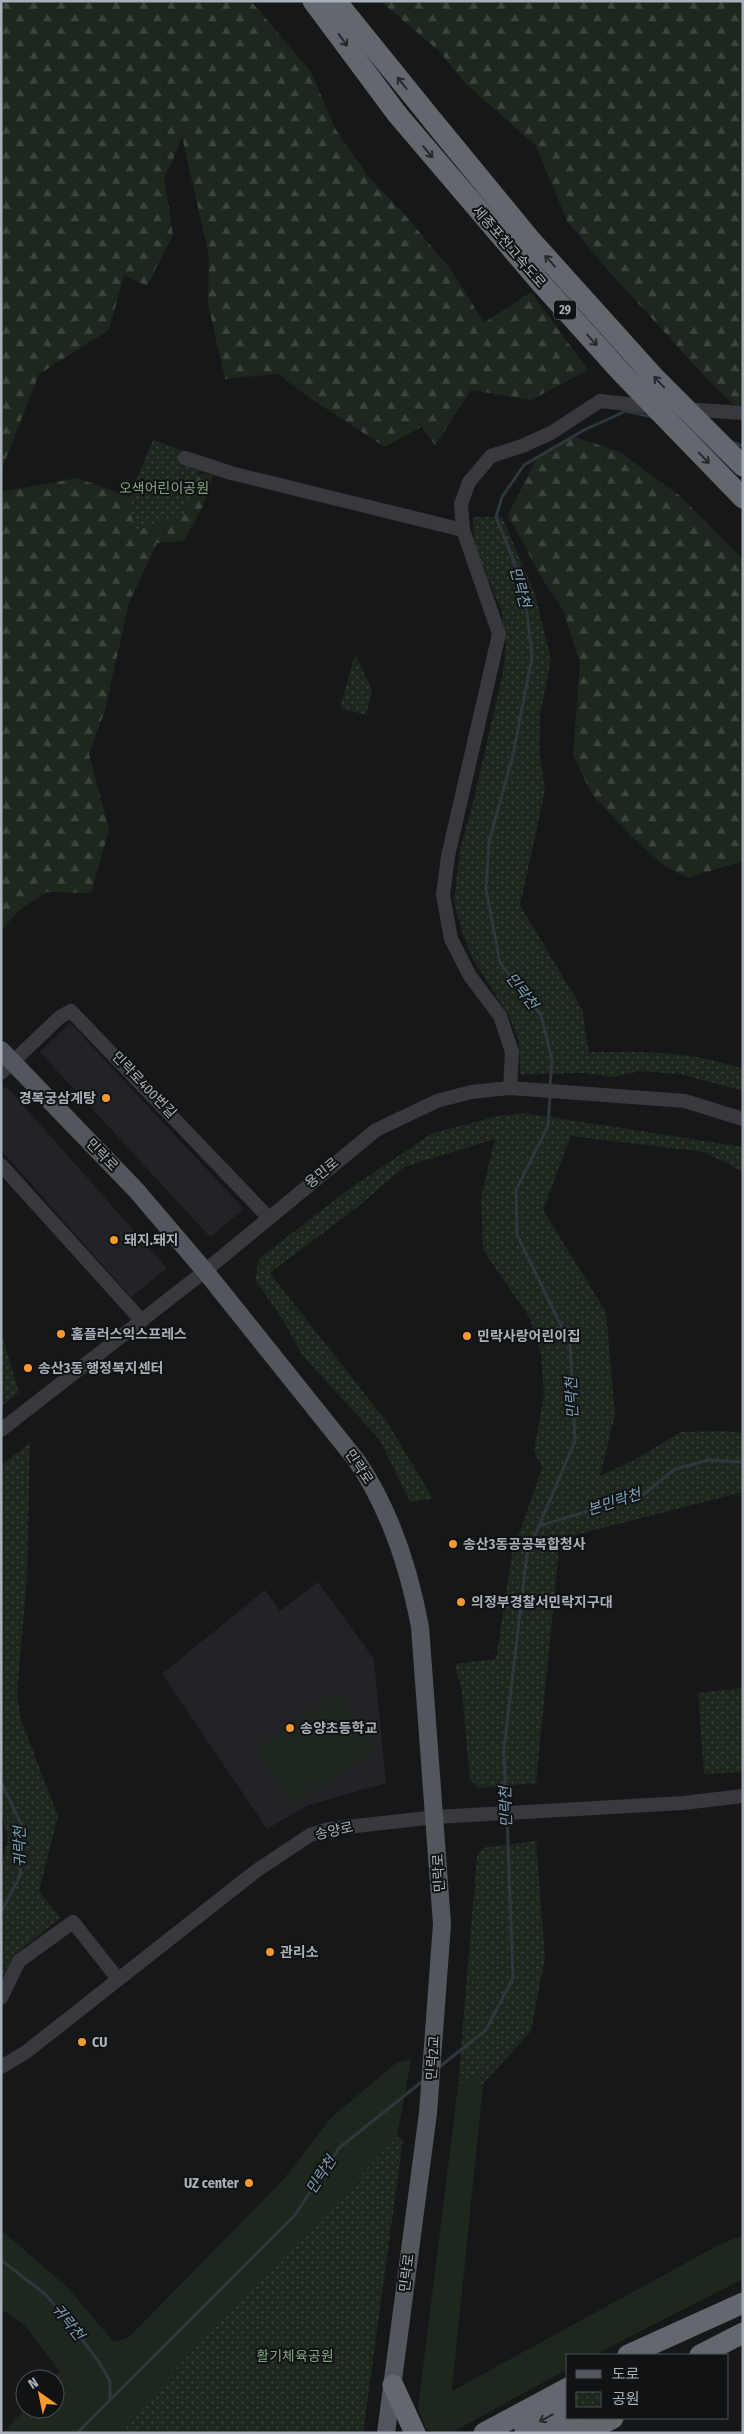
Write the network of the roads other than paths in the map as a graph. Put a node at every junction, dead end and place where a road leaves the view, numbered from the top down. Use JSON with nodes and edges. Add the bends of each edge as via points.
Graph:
{"nodes":[{"id":1,"x":313,"y":1,"type":"edge"},
{"id":2,"x":336,"y":1,"type":"edge"},
{"id":3,"x":743,"y":413,"type":"edge"},
{"id":4,"x":185,"y":458,"type":"dead end"},
{"id":5,"x":743,"y":466,"type":"edge"},
{"id":6,"x":743,"y":498,"type":"edge"},
{"id":7,"x":463,"y":530,"type":"junction"},
{"id":8,"x":5,"y":1062,"type":"edge"},
{"id":9,"x":510,"y":1088,"type":"junction"},
{"id":10,"x":743,"y":1119,"type":"edge"},
{"id":11,"x":1,"y":1164,"type":"edge"},
{"id":12,"x":269,"y":1218,"type":"junction"},
{"id":13,"x":205,"y":1271,"type":"junction"},
{"id":14,"x":142,"y":1321,"type":"junction"},
{"id":15,"x":1,"y":1430,"type":"edge"},
{"id":16,"x":743,"y":1796,"type":"edge"},
{"id":17,"x":436,"y":1817,"type":"junction"},
{"id":18,"x":118,"y":1979,"type":"junction"},
{"id":19,"x":1,"y":1998,"type":"edge"},
{"id":20,"x":437,"y":2003,"type":"joint"},
{"id":21,"x":3,"y":2062,"type":"edge"},
{"id":22,"x":428,"y":2113,"type":"joint"},
{"id":23,"x":743,"y":2302,"type":"edge"},
{"id":24,"x":743,"y":2307,"type":"edge"},
{"id":25,"x":743,"y":2333,"type":"edge"},
{"id":26,"x":743,"y":2339,"type":"edge"},
{"id":27,"x":630,"y":2354,"type":"edge"},
{"id":28,"x":659,"y":2354,"type":"edge"},
{"id":29,"x":702,"y":2354,"type":"edge"},
{"id":30,"x":719,"y":2354,"type":"edge"},
{"id":31,"x":393,"y":2384,"type":"junction"},
{"id":32,"x":566,"y":2389,"type":"edge"},
{"id":33,"x":566,"y":2407,"type":"edge"},
{"id":34,"x":578,"y":2419,"type":"edge"},
{"id":35,"x":611,"y":2419,"type":"edge"},
{"id":36,"x":517,"y":2426,"type":"edge"},
{"id":37,"x":386,"y":2433,"type":"edge"},
{"id":38,"x":415,"y":2433,"type":"edge"},
{"id":39,"x":484,"y":2433,"type":"edge"},
{"id":40,"x":551,"y":2433,"type":"edge"},
{"id":41,"x":586,"y":2433,"type":"edge"}],
"edges":[{"from":1,"to":6,"type":"highway","name":"세종포천고속도로","number":"29","one_way":true,"bridge":true,"via":[[397,114],[546,290]]},
{"from":5,"to":2,"type":"highway","name":"세종포천고속도로","number":"29","one_way":true,"bridge":true,"via":[[655,378],[529,238]]},
{"from":3,"to":7,"type":"street","via":[[600,401],[550,433],[491,456],[469,482],[461,504]]},
{"from":4,"to":7,"type":"street","via":[[231,473]]},
{"from":7,"to":9,"type":"street","via":[[499,634],[448,856],[444,895],[451,939],[470,976],[500,1016],[512,1052]]},
{"from":8,"to":12,"type":"street","name":"민락로400번길","via":[[70,1011]]},
{"from":8,"to":13,"type":"main road","name":"민락로","via":[[136,1190]]},
{"from":9,"to":10,"type":"street","name":"용민로","via":[[685,1101]]},
{"from":9,"to":12,"type":"street","name":"용민로","via":[[471,1092],[437,1101],[382,1126]]},
{"from":11,"to":14,"type":"street"},
{"from":12,"to":13,"type":"street","name":"용민로"},
{"from":13,"to":14,"type":"street","name":"용민로"},
{"from":13,"to":17,"type":"main road","name":"민락로","via":[[368,1477],[400,1546],[420,1626]]},
{"from":14,"to":15,"type":"street","name":"용민로"},
{"from":16,"to":17,"type":"street","name":"송양로","via":[[683,1803]]},
{"from":17,"to":18,"type":"street","name":"송양로","via":[[329,1829],[310,1835],[256,1871]]},
{"from":17,"to":20,"type":"main road","name":"민락로","via":[[442,1924]]},
{"from":18,"to":19,"type":"street","via":[[73,1922],[19,1961]]},
{"from":18,"to":21,"type":"street","name":"송양로","via":[[26,2052]]},
{"from":20,"to":22,"type":"main road","name":"민락2교"},
{"from":22,"to":31,"type":"main road","name":"민락로"},
{"from":23,"to":27,"type":"highway"},
{"from":24,"to":28,"type":"highway"},
{"from":25,"to":29,"type":"highway"},
{"from":26,"to":30,"type":"highway"},
{"from":31,"to":37,"type":"main road","name":"민락로"},
{"from":31,"to":38,"type":"highway"},
{"from":32,"to":36,"type":"highway"},
{"from":33,"to":36,"type":"highway","one_way":true},
{"from":34,"to":40,"type":"highway"},
{"from":35,"to":41,"type":"highway"},
{"from":36,"to":39,"type":"highway"}]}
